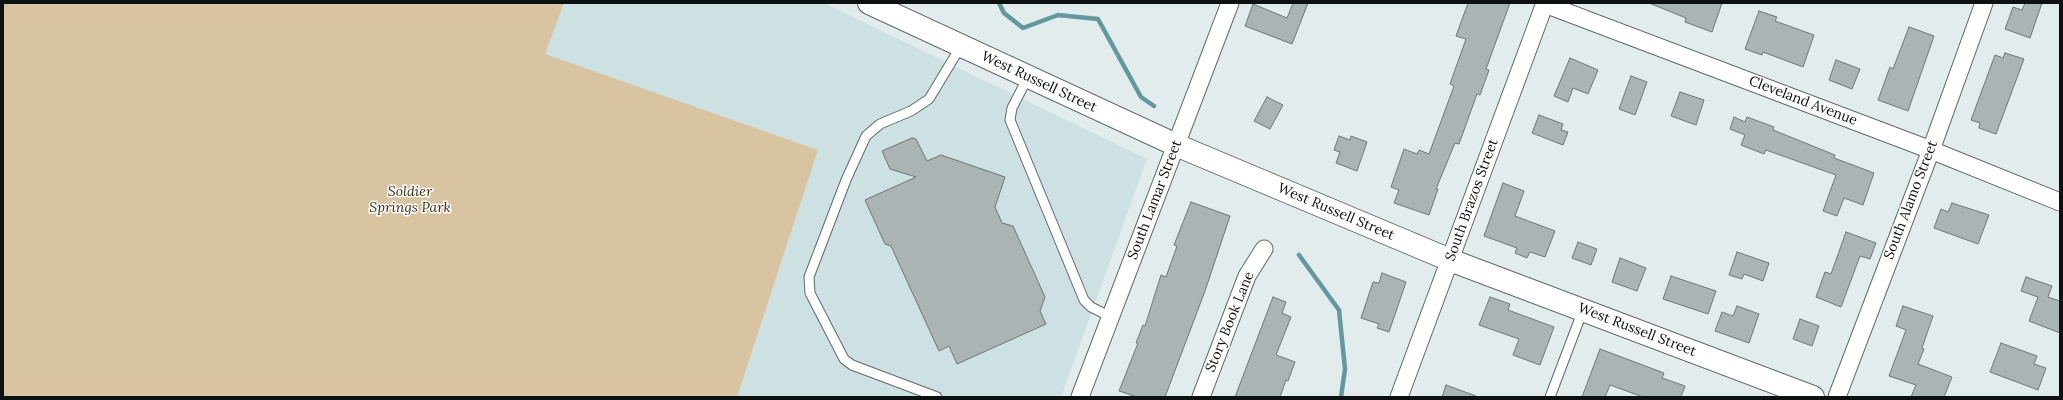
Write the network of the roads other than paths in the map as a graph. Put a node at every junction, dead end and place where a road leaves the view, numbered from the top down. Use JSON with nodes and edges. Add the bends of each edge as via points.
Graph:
{"nodes":[{"id":1,"x":869,"y":3,"type":"edge"},
{"id":2,"x":1230,"y":3,"type":"edge"},
{"id":3,"x":1545,"y":3,"type":"edge"},
{"id":4,"x":1984,"y":3,"type":"edge"},
{"id":5,"x":961,"y":46,"type":"junction"},
{"id":6,"x":1028,"y":76,"type":"junction"},
{"id":7,"x":1176,"y":145,"type":"junction"},
{"id":8,"x":1931,"y":150,"type":"junction"},
{"id":9,"x":2060,"y":202,"type":"edge"},
{"id":10,"x":1264,"y":249,"type":"dead end"},
{"id":11,"x":1450,"y":260,"type":"junction"},
{"id":12,"x":1583,"y":310,"type":"junction"},
{"id":13,"x":1110,"y":317,"type":"junction"},
{"id":14,"x":937,"y":397,"type":"edge"},
{"id":15,"x":1080,"y":397,"type":"edge"},
{"id":16,"x":1201,"y":397,"type":"edge"},
{"id":17,"x":1399,"y":397,"type":"edge"},
{"id":18,"x":1550,"y":397,"type":"edge"},
{"id":19,"x":1813,"y":397,"type":"edge"},
{"id":20,"x":1836,"y":397,"type":"edge"}],
"edges":[{"from":1,"to":5,"type":"street","name":"West Russell Street"},
{"from":2,"to":7,"type":"street","name":"South Lamar Street"},
{"from":3,"to":8,"type":"street","name":"Cleveland Avenue"},
{"from":3,"to":11,"type":"street","name":"South Brazos Street"},
{"from":4,"to":8,"type":"street","name":"South Alamo Street"},
{"from":5,"to":6,"type":"street","name":"West Russell Street"},
{"from":5,"to":14,"type":"lane","via":[[928,99],[911,111],[880,124],[866,136],[846,180],[809,277],[810,293],[844,359],[852,365]]},
{"from":6,"to":7,"type":"street","name":"West Russell Street"},
{"from":6,"to":13,"type":"lane","via":[[1012,108],[1010,120],[1084,300],[1091,307]]},
{"from":7,"to":11,"type":"street","name":"West Russell Street"},
{"from":7,"to":13,"type":"street","name":"South Lamar Street"},
{"from":8,"to":9,"type":"street","name":"Cleveland Avenue"},
{"from":8,"to":20,"type":"street","name":"South Alamo Street"},
{"from":10,"to":16,"type":"street","name":"Story Book Lane","via":[[1247,276]]},
{"from":11,"to":12,"type":"street","name":"West Russell Street"},
{"from":11,"to":17,"type":"street","name":"South Brazos Street"},
{"from":12,"to":18,"type":"lane"},
{"from":12,"to":19,"type":"street","name":"West Russell Street"},
{"from":13,"to":15,"type":"street","name":"South Lamar Street"}]}
